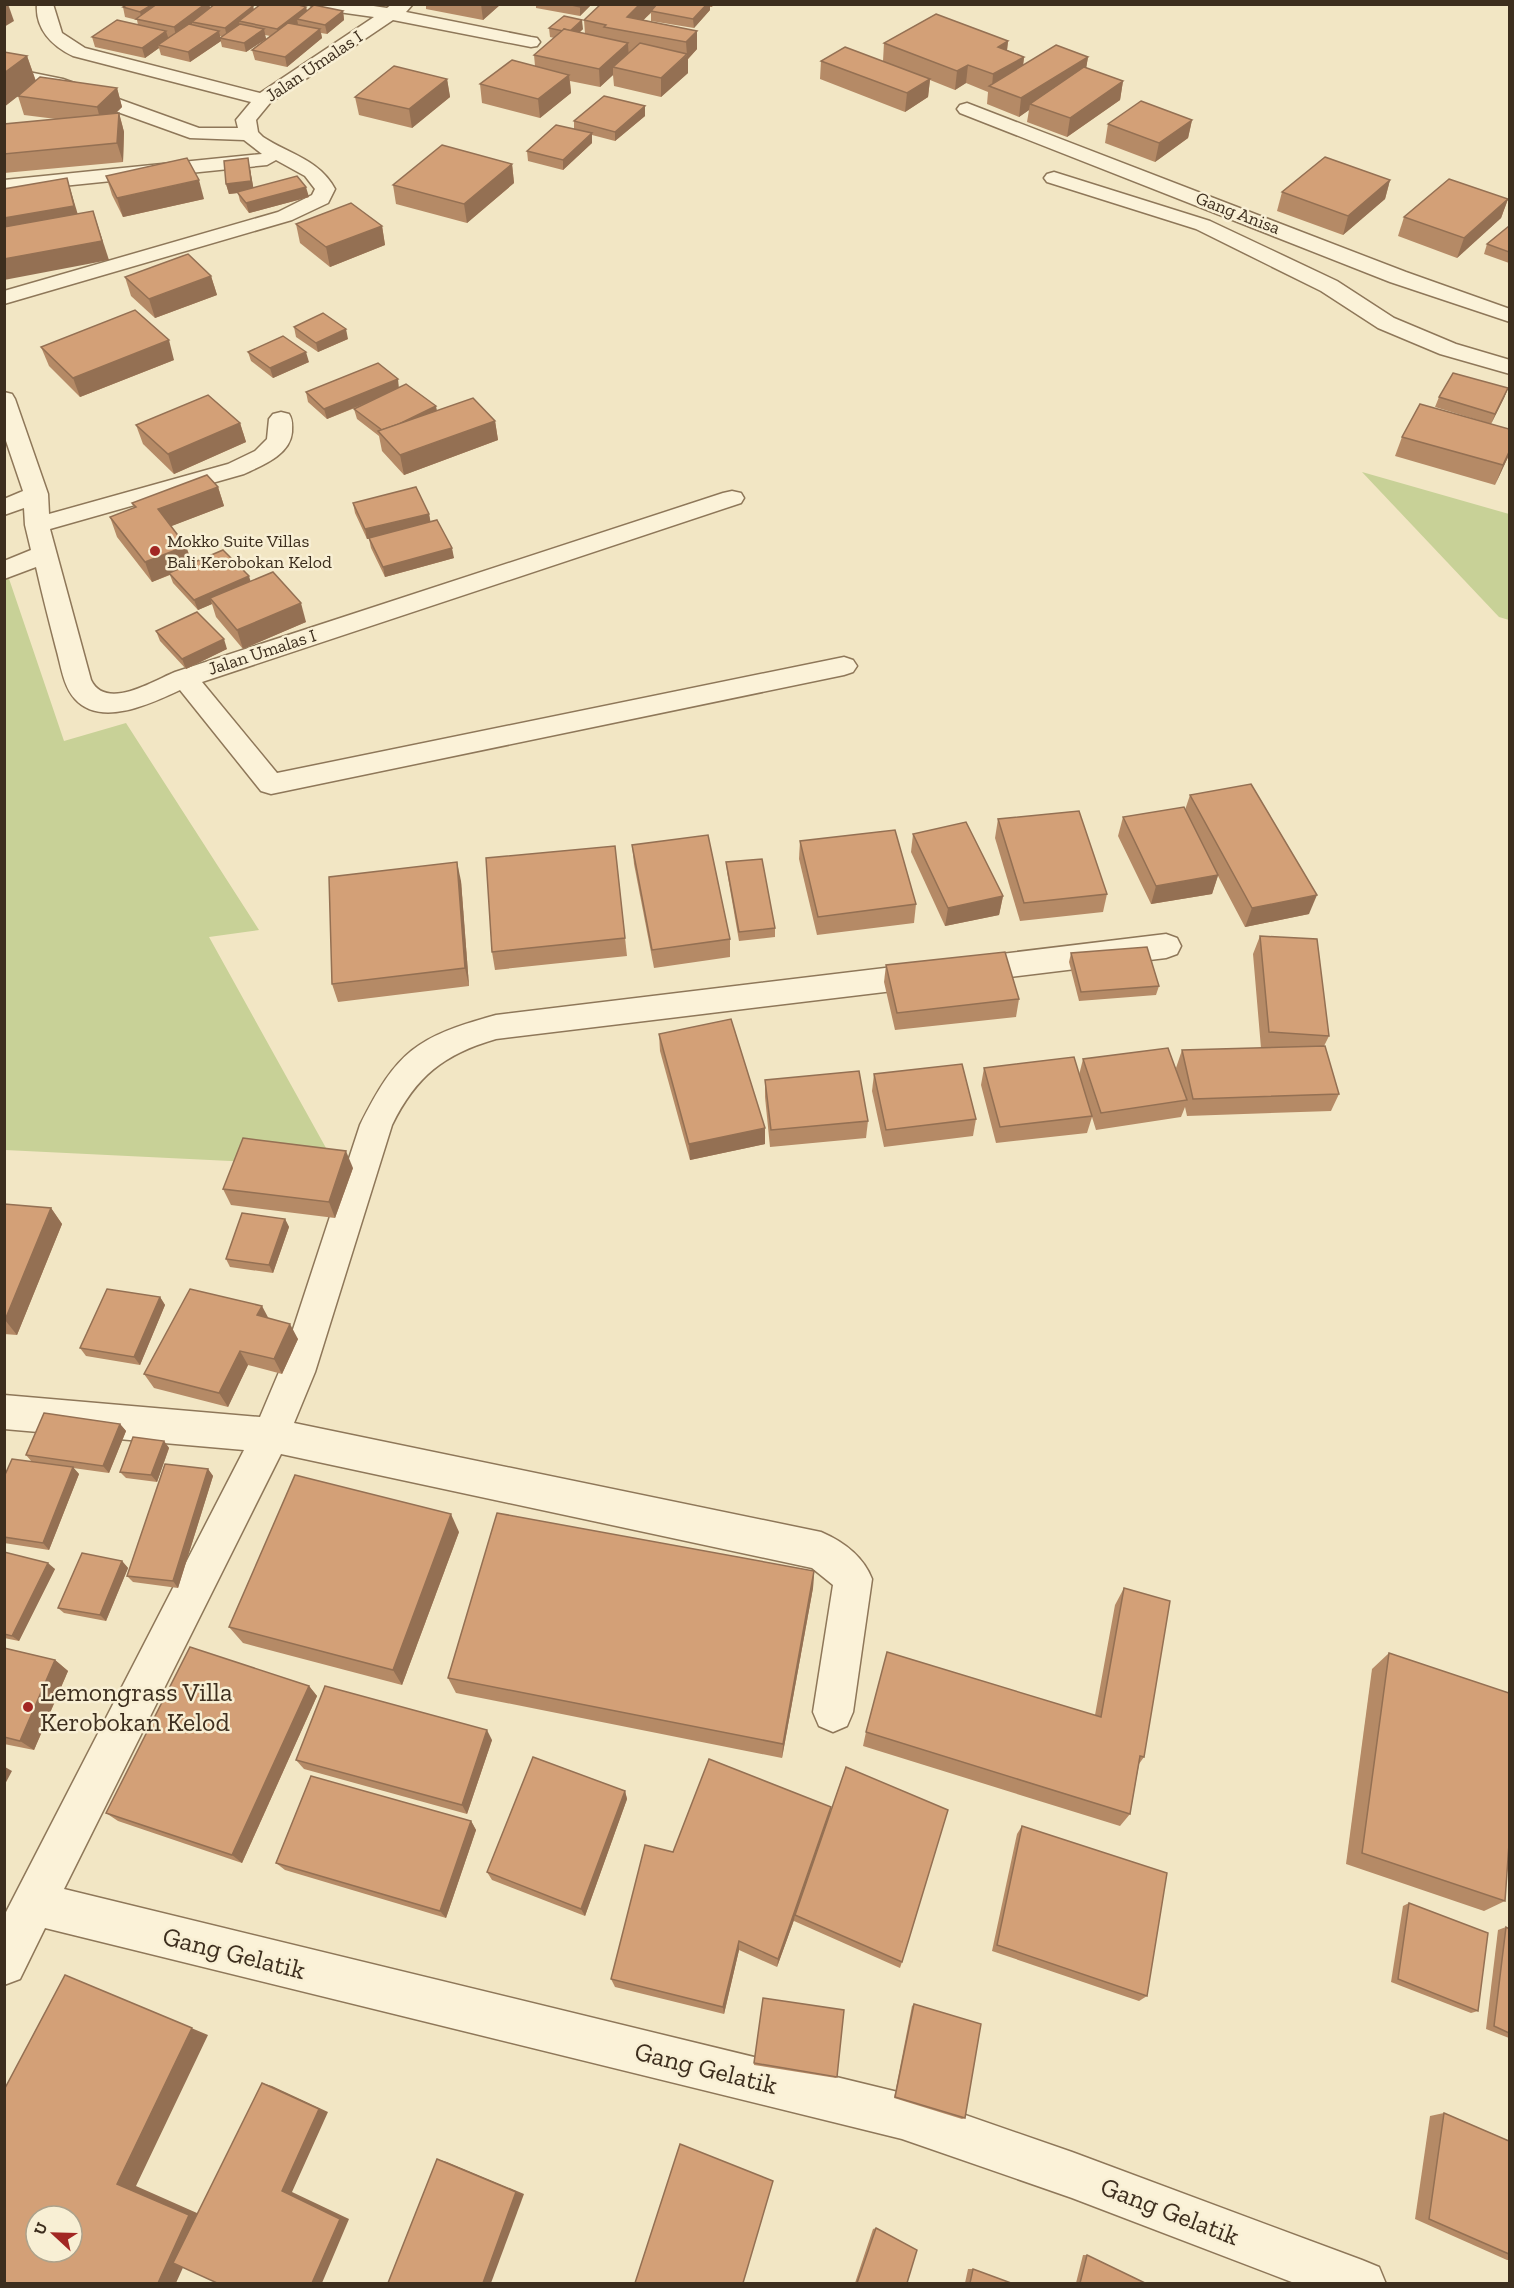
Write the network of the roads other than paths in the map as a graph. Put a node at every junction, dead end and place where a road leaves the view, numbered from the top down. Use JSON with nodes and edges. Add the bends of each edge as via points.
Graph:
{"nodes":[{"id":1,"x":317,"y":4,"type":"edge"},
{"id":2,"x":45,"y":6,"type":"dead end"},
{"id":3,"x":398,"y":9,"type":"edge"},
{"id":4,"x":531,"y":42,"type":"dead end"},
{"id":5,"x":4,"y":72,"type":"edge"},
{"id":6,"x":263,"y":99,"type":"junction"},
{"id":7,"x":967,"y":109,"type":"dead end"},
{"id":8,"x":249,"y":134,"type":"junction"},
{"id":9,"x":284,"y":157,"type":"junction"},
{"id":10,"x":1054,"y":178,"type":"dead end"},
{"id":11,"x":4,"y":186,"type":"edge"},
{"id":12,"x":4,"y":298,"type":"edge"},
{"id":13,"x":1509,"y":316,"type":"edge"},
{"id":14,"x":1509,"y":367,"type":"edge"},
{"id":15,"x":4,"y":399,"type":"edge"},
{"id":16,"x":281,"y":419,"type":"dead end"},
{"id":17,"x":36,"y":494,"type":"junction"},
{"id":18,"x":732,"y":498,"type":"dead end"},
{"id":19,"x":4,"y":508,"type":"edge"},
{"id":20,"x":37,"y":525,"type":"junction"},
{"id":21,"x":44,"y":554,"type":"junction"},
{"id":22,"x":4,"y":571,"type":"edge"},
{"id":23,"x":844,"y":666,"type":"dead end"},
{"id":24,"x":184,"y":678,"type":"junction"},
{"id":25,"x":1166,"y":946,"type":"dead end"},
{"id":26,"x":4,"y":1412,"type":"edge"},
{"id":27,"x":271,"y":1435,"type":"junction"},
{"id":28,"x":833,"y":1712,"type":"dead end"},
{"id":29,"x":34,"y":1904,"type":"junction"},
{"id":30,"x":4,"y":1964,"type":"edge"},
{"id":31,"x":1362,"y":2283,"type":"edge"}],
"edges":[{"from":1,"to":3,"type":"street"},
{"from":2,"to":6,"type":"street","via":[[51,32],[60,43],[79,52]]},
{"from":3,"to":4,"type":"street"},
{"from":3,"to":6,"type":"street","name":"Jalan Umalas I"},
{"from":5,"to":8,"type":"street","via":[[56,83],[197,134]]},
{"from":6,"to":8,"type":"street","name":"Jalan Umalas I","via":[[246,120]]},
{"from":7,"to":13,"type":"street","name":"Gang Anisa","via":[[1398,277]]},
{"from":8,"to":9,"type":"street"},
{"from":9,"to":11,"type":"street"},
{"from":9,"to":12,"type":"street","via":[[318,176],[325,189],[321,199],[285,216]]},
{"from":10,"to":14,"type":"street","via":[[1203,225],[1329,286],[1386,323],[1448,349]]},
{"from":15,"to":17,"type":"street","name":"Jalan Umalas I"},
{"from":16,"to":20,"type":"street","via":[[279,441],[263,456],[236,469]]},
{"from":17,"to":19,"type":"street"},
{"from":17,"to":20,"type":"street","name":"Jalan Umalas I"},
{"from":18,"to":24,"type":"street","name":"Jalan Umalas I"},
{"from":20,"to":21,"type":"street","name":"Jalan Umalas I"},
{"from":21,"to":22,"type":"street"},
{"from":21,"to":24,"type":"street","name":"Jalan Umalas I","via":[[85,694],[115,704]]},
{"from":23,"to":24,"type":"street","via":[[271,784]]},
{"from":25,"to":27,"type":"street","via":[[496,1027],[460,1036],[431,1051],[409,1070],[388,1097],[376,1125],[297,1372]]},
{"from":26,"to":27,"type":"street"},
{"from":27,"to":28,"type":"street","via":[[821,1551],[853,1579]]},
{"from":27,"to":29,"type":"street"},
{"from":29,"to":30,"type":"street"},
{"from":29,"to":31,"type":"street","name":"Gang Gelatik","via":[[902,2116]]}]}
